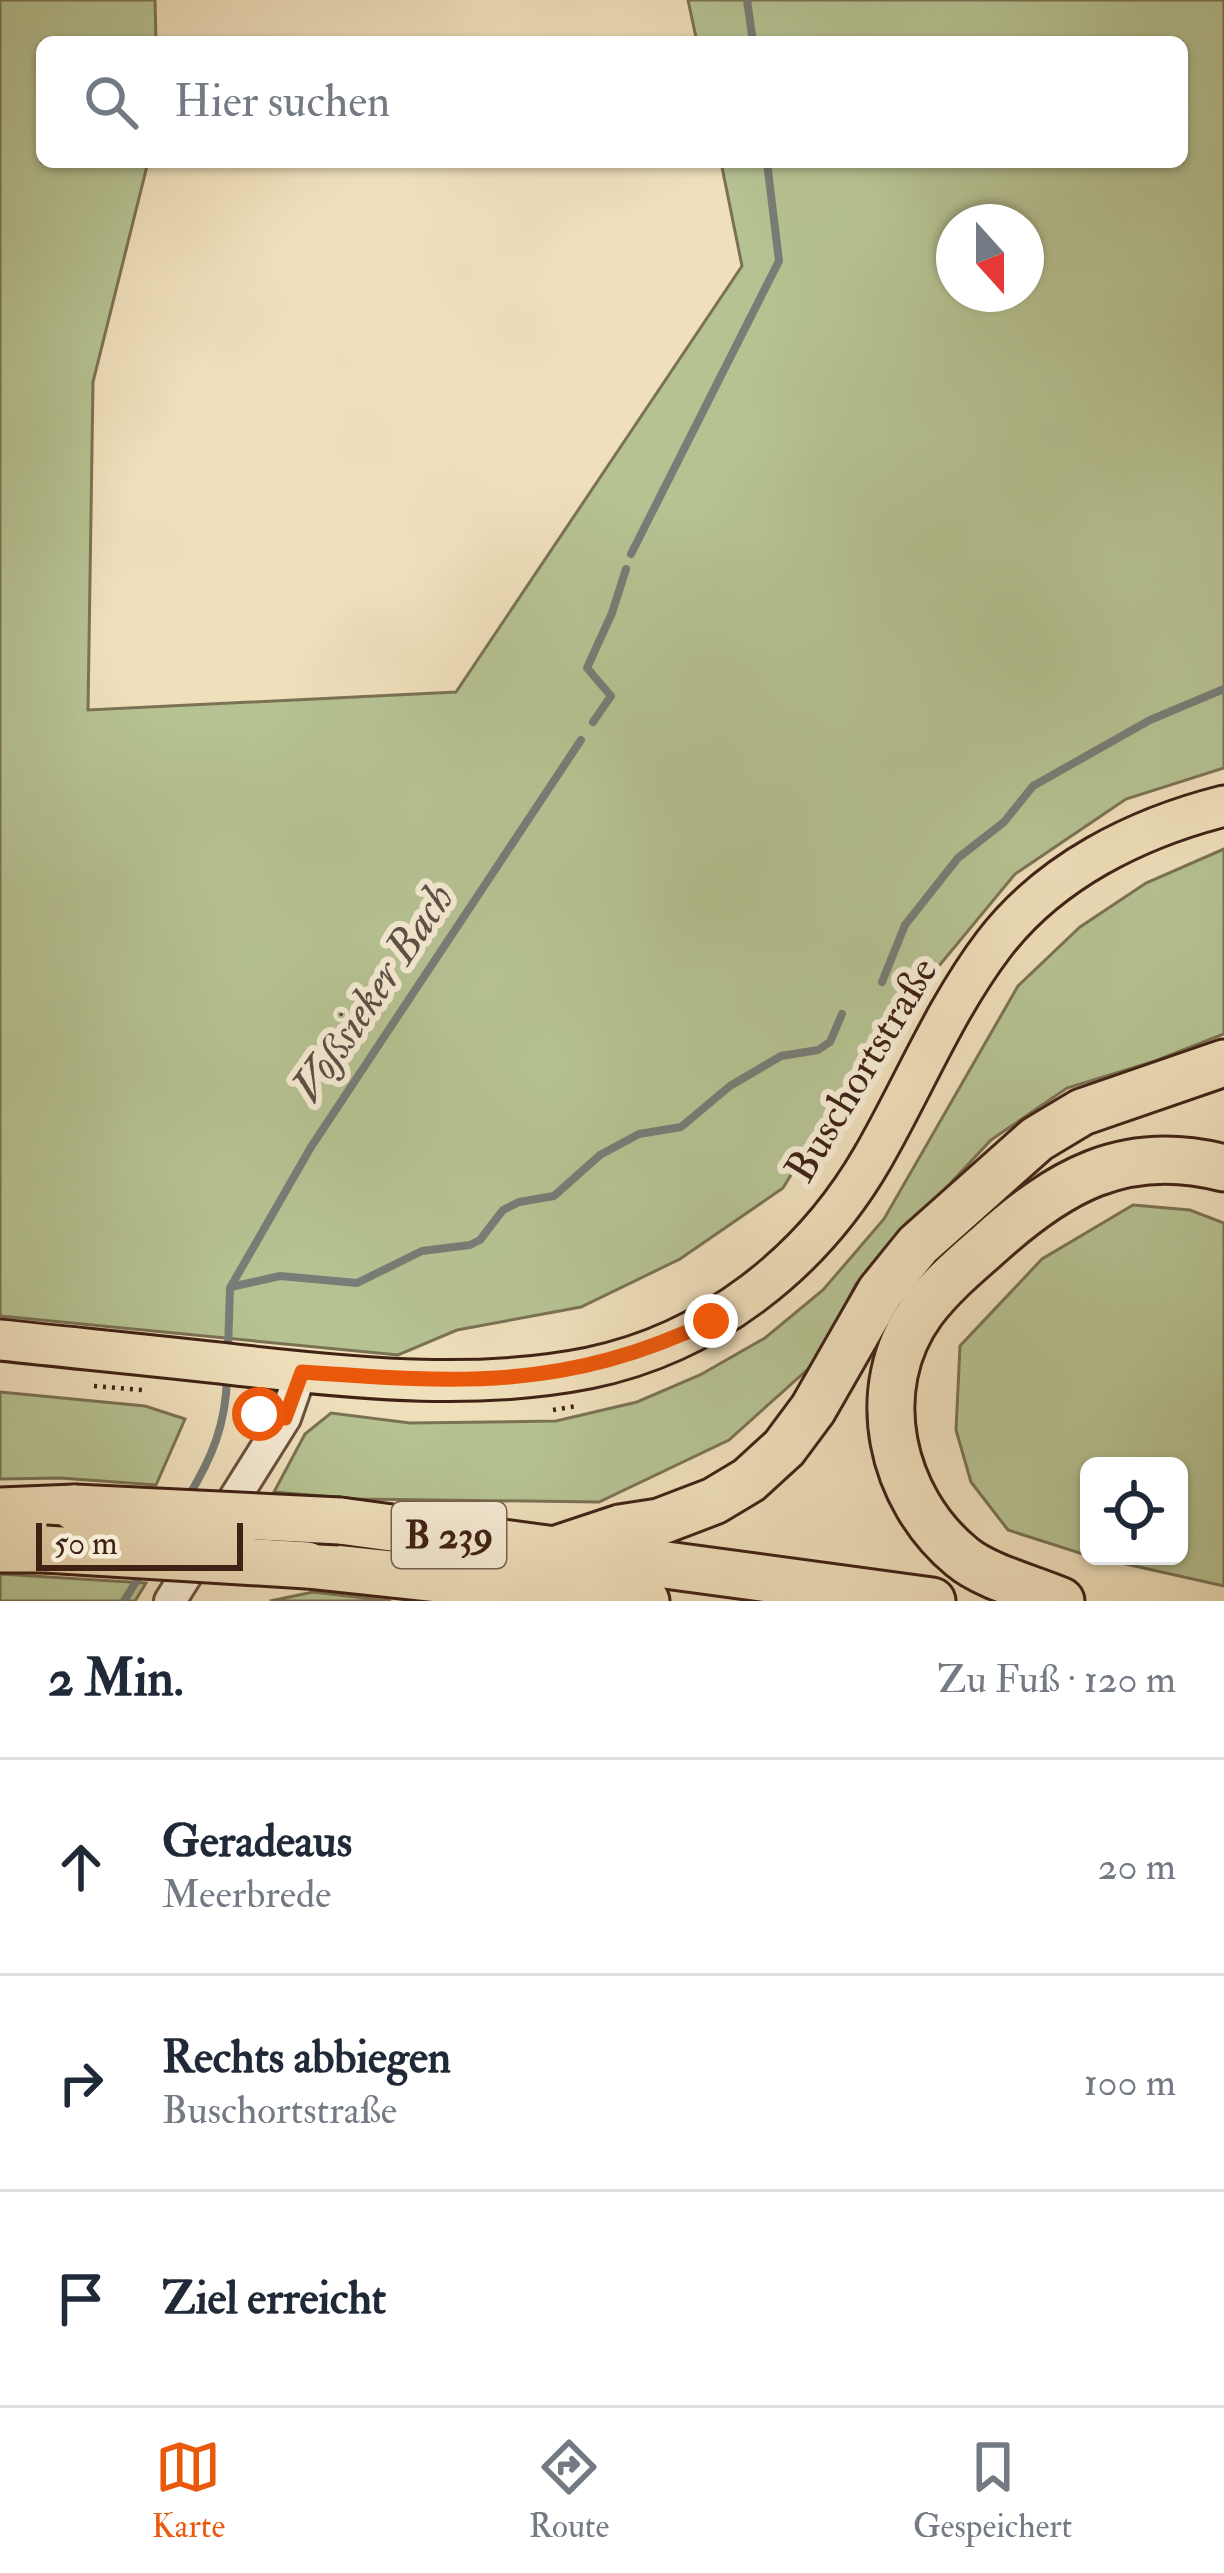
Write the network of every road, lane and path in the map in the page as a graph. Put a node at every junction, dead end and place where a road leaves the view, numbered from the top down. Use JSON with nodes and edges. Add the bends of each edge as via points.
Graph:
{"nodes":[{"id":1,"x":1224,"y":806,"type":"edge"},
{"id":2,"x":1224,"y":1063,"type":"edge"},
{"id":3,"x":1224,"y":1168,"type":"edge"},
{"id":4,"x":0,"y":1340,"type":"edge"},
{"id":5,"x":302,"y":1372,"type":"junction"},
{"id":6,"x":585,"y":1404,"type":"dead end"},
{"id":7,"x":542,"y":1411,"type":"dead end"},
{"id":8,"x":0,"y":1511,"type":"edge"},
{"id":9,"x":0,"y":1549,"type":"edge"},
{"id":10,"x":557,"y":1549,"type":"junction"},
{"id":11,"x":355,"y":1570,"type":"junction"},
{"id":12,"x":170,"y":1601,"type":"edge"},
{"id":13,"x":483,"y":1601,"type":"edge"},
{"id":14,"x":646,"y":1601,"type":"edge"},
{"id":15,"x":932,"y":1601,"type":"edge"},
{"id":16,"x":1061,"y":1601,"type":"edge"}],
"edges":[{"from":1,"to":5,"type":"main road","name":"Buschortstraße","via":[[1130,837],[1031,904],[945,1016],[843,1204],[760,1290],[711,1321],[592,1367],[515,1379]]},
{"from":2,"to":10,"type":"highway","via":[[1082,1112],[1037,1139],[918,1245],[880,1292],[813,1408],[749,1480],[659,1522]]},
{"from":3,"to":16,"type":"highway","via":[[1118,1164],[1032,1205],[946,1283],[901,1353],[891,1442],[929,1526],[965,1560]]},
{"from":4,"to":5,"type":"main road","name":"Buschortstraße"},
{"from":5,"to":12,"type":"street","via":[[285,1418]]},
{"from":6,"to":7,"type":"path"},
{"from":8,"to":10,"type":"highway","number":"B 239","bridge":true,"via":[[340,1521]]},
{"from":9,"to":11,"type":"highway","number":"B 239","bridge":true},
{"from":10,"to":15,"type":"highway","number":"B 239"},
{"from":11,"to":13,"type":"highway"},
{"from":11,"to":14,"type":"highway","number":"B 239"}]}
